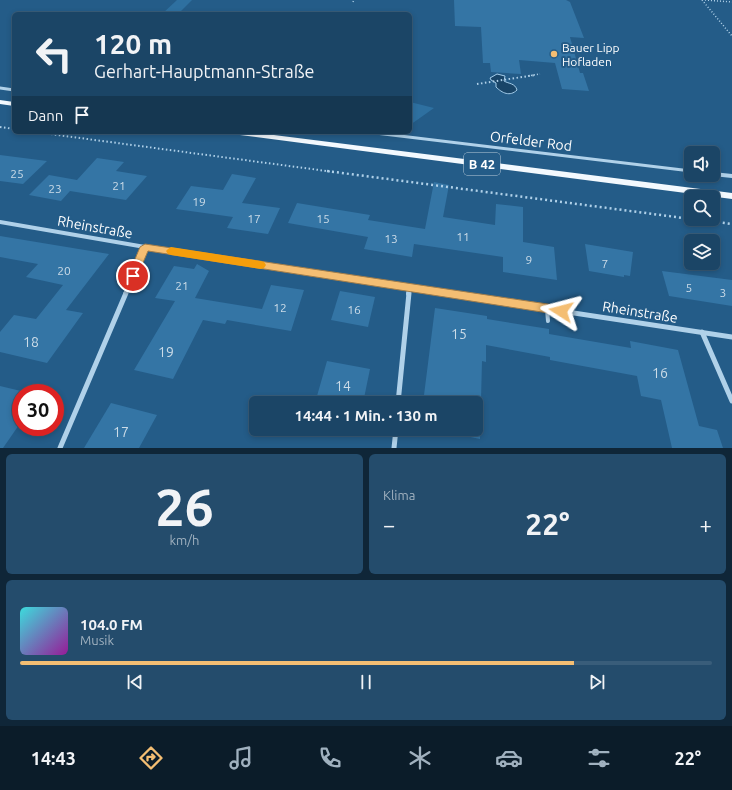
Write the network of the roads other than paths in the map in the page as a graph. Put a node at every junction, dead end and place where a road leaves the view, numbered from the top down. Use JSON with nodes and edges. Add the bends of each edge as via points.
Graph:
{"nodes":[{"id":1,"x":0,"y":88,"type":"edge"},
{"id":2,"x":12,"y":90,"type":"edge"},
{"id":3,"x":0,"y":102,"type":"edge"},
{"id":4,"x":12,"y":104,"type":"edge"},
{"id":5,"x":248,"y":134,"type":"edge"},
{"id":6,"x":384,"y":134,"type":"edge"},
{"id":7,"x":684,"y":170,"type":"edge"},
{"id":8,"x":720,"y":175,"type":"edge"},
{"id":9,"x":732,"y":176,"type":"edge"},
{"id":10,"x":732,"y":196,"type":"edge"},
{"id":11,"x":0,"y":222,"type":"edge"},
{"id":12,"x":145,"y":247,"type":"junction"},
{"id":13,"x":409,"y":288,"type":"junction"},
{"id":14,"x":547,"y":309,"type":"junction"},
{"id":15,"x":548,"y":321,"type":"dead end"},
{"id":16,"x":702,"y":332,"type":"junction"},
{"id":17,"x":732,"y":337,"type":"edge"},
{"id":18,"x":399,"y":396,"type":"edge"},
{"id":19,"x":732,"y":401,"type":"edge"},
{"id":20,"x":395,"y":436,"type":"edge"},
{"id":21,"x":60,"y":448,"type":"edge"},
{"id":22,"x":394,"y":448,"type":"edge"}],
"edges":[{"from":1,"to":2,"type":"street"},
{"from":3,"to":4,"type":"main road"},
{"from":5,"to":10,"type":"main road","number":"B 42"},
{"from":6,"to":7,"type":"street","name":"Orfelder Rod"},
{"from":8,"to":9,"type":"street"},
{"from":11,"to":12,"type":"street","name":"Rheinstraße"},
{"from":12,"to":13,"type":"street","name":"Rheinstraße"},
{"from":12,"to":21,"type":"street"},
{"from":13,"to":14,"type":"street","name":"Rheinstraße"},
{"from":13,"to":18,"type":"street"},
{"from":14,"to":15,"type":"lane"},
{"from":14,"to":16,"type":"street","name":"Rheinstraße"},
{"from":16,"to":17,"type":"street","name":"Rheinstraße"},
{"from":16,"to":19,"type":"street"},
{"from":20,"to":22,"type":"street"}]}
